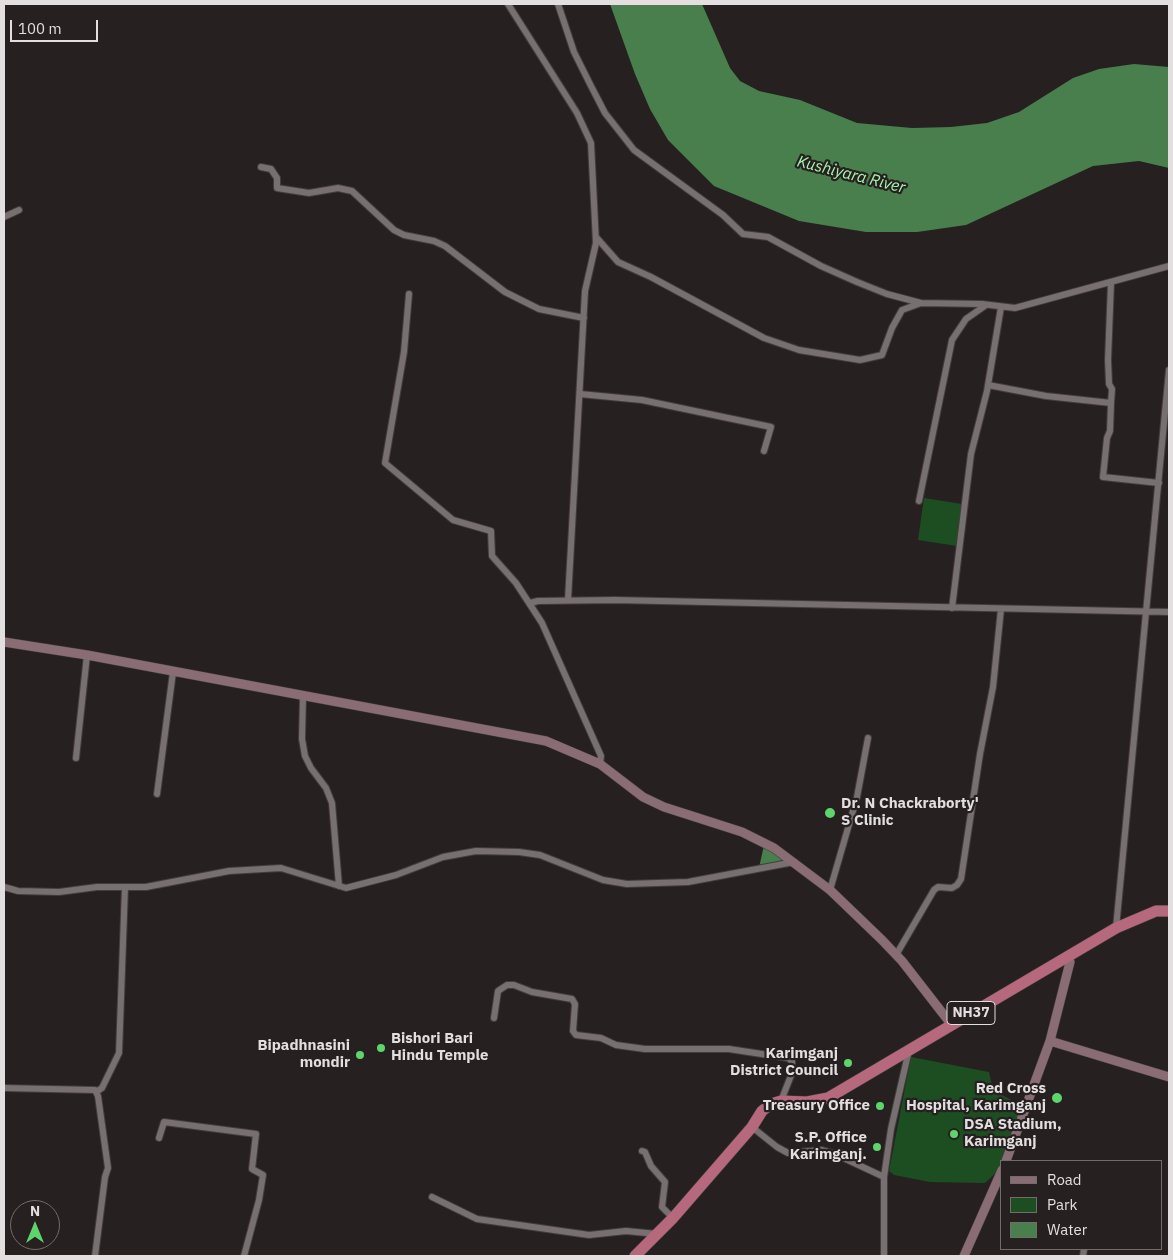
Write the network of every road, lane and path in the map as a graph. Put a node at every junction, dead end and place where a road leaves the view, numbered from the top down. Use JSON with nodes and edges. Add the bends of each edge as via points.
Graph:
{"nodes":[{"id":1,"x":508,"y":4,"type":"edge"},
{"id":2,"x":558,"y":4,"type":"edge"},
{"id":3,"x":261,"y":166,"type":"dead end"},
{"id":4,"x":19,"y":210,"type":"dead end"},
{"id":5,"x":4,"y":217,"type":"edge"},
{"id":6,"x":596,"y":237,"type":"junction"},
{"id":7,"x":1169,"y":266,"type":"edge"},
{"id":8,"x":1111,"y":283,"type":"junction"},
{"id":9,"x":409,"y":294,"type":"dead end"},
{"id":10,"x":921,"y":303,"type":"junction"},
{"id":11,"x":986,"y":305,"type":"junction"},
{"id":12,"x":1001,"y":306,"type":"junction"},
{"id":13,"x":584,"y":318,"type":"junction"},
{"id":14,"x":1169,"y":370,"type":"edge"},
{"id":15,"x":988,"y":384,"type":"junction"},
{"id":16,"x":580,"y":394,"type":"junction"},
{"id":17,"x":1111,"y":403,"type":"junction"},
{"id":18,"x":764,"y":451,"type":"dead end"},
{"id":19,"x":1159,"y":483,"type":"junction"},
{"id":20,"x":919,"y":501,"type":"dead end"},
{"id":21,"x":568,"y":600,"type":"junction"},
{"id":22,"x":530,"y":603,"type":"junction"},
{"id":23,"x":952,"y":608,"type":"junction"},
{"id":24,"x":1001,"y":609,"type":"junction"},
{"id":25,"x":1169,"y":611,"type":"edge"},
{"id":26,"x":1145,"y":612,"type":"junction"},
{"id":27,"x":4,"y":642,"type":"edge"},
{"id":28,"x":87,"y":655,"type":"junction"},
{"id":29,"x":173,"y":672,"type":"junction"},
{"id":30,"x":303,"y":696,"type":"junction"},
{"id":31,"x":868,"y":738,"type":"dead end"},
{"id":32,"x":76,"y":758,"type":"dead end"},
{"id":33,"x":600,"y":764,"type":"junction"},
{"id":34,"x":158,"y":794,"type":"dead end"},
{"id":35,"x":794,"y":862,"type":"junction"},
{"id":36,"x":339,"y":886,"type":"junction"},
{"id":37,"x":4,"y":887,"type":"edge"},
{"id":38,"x":125,"y":887,"type":"junction"},
{"id":39,"x":830,"y":890,"type":"junction"},
{"id":40,"x":1169,"y":911,"type":"edge"},
{"id":41,"x":1116,"y":928,"type":"junction"},
{"id":42,"x":896,"y":955,"type":"junction"},
{"id":43,"x":1068,"y":958,"type":"junction"},
{"id":44,"x":494,"y":1018,"type":"dead end"},
{"id":45,"x":951,"y":1024,"type":"junction"},
{"id":46,"x":1050,"y":1041,"type":"junction"},
{"id":47,"x":910,"y":1049,"type":"junction"},
{"id":48,"x":1169,"y":1077,"type":"edge"},
{"id":49,"x":4,"y":1088,"type":"edge"},
{"id":50,"x":96,"y":1092,"type":"junction"},
{"id":51,"x":781,"y":1101,"type":"junction"},
{"id":52,"x":752,"y":1127,"type":"junction"},
{"id":53,"x":159,"y":1138,"type":"dead end"},
{"id":54,"x":642,"y":1151,"type":"dead end"},
{"id":55,"x":1006,"y":1160,"type":"edge"},
{"id":56,"x":1000,"y":1175,"type":"edge"},
{"id":57,"x":884,"y":1177,"type":"junction"},
{"id":58,"x":432,"y":1197,"type":"dead end"},
{"id":59,"x":673,"y":1218,"type":"junction"},
{"id":60,"x":657,"y":1234,"type":"junction"},
{"id":61,"x":95,"y":1256,"type":"edge"},
{"id":62,"x":244,"y":1256,"type":"edge"},
{"id":63,"x":635,"y":1256,"type":"edge"},
{"id":64,"x":884,"y":1256,"type":"edge"},
{"id":65,"x":964,"y":1256,"type":"edge"}],
"edges":[{"from":1,"to":6,"type":"street","via":[[576,113],[591,143]]},
{"from":2,"to":10,"type":"street","via":[[582,69],[605,113],[634,150],[723,214],[743,234],[768,237],[839,274],[886,294]]},
{"from":3,"to":13,"type":"street","via":[[272,169],[277,178],[277,188],[309,193],[338,188],[352,191],[394,230],[445,246],[505,292],[539,309]]},
{"from":4,"to":5,"type":"street"},
{"from":6,"to":10,"type":"street","via":[[618,262],[764,338],[799,350],[860,360],[882,355],[902,310]]},
{"from":6,"to":13,"type":"street","via":[[585,291]]},
{"from":7,"to":8,"type":"street"},
{"from":8,"to":12,"type":"street","via":[[1015,308]]},
{"from":8,"to":17,"type":"street","via":[[1108,360]]},
{"from":9,"to":22,"type":"street","via":[[404,352],[385,463],[453,520],[491,531],[492,556]]},
{"from":10,"to":11,"type":"street"},
{"from":11,"to":12,"type":"street"},
{"from":11,"to":20,"type":"street","via":[[966,319],[952,340]]},
{"from":12,"to":15,"type":"street"},
{"from":13,"to":16,"type":"street"},
{"from":14,"to":19,"type":"street"},
{"from":15,"to":17,"type":"street","via":[[1046,396]]},
{"from":15,"to":23,"type":"street","via":[[970,454]]},
{"from":16,"to":18,"type":"street","via":[[642,400],[771,427]]},
{"from":16,"to":21,"type":"street"},
{"from":17,"to":19,"type":"street","via":[[1103,477]]},
{"from":19,"to":26,"type":"street"},
{"from":21,"to":22,"type":"street"},
{"from":21,"to":23,"type":"street"},
{"from":22,"to":33,"type":"street","via":[[601,756]]},
{"from":23,"to":24,"type":"street"},
{"from":24,"to":26,"type":"street"},
{"from":24,"to":42,"type":"street","via":[[993,687],[960,879],[952,888],[938,887],[934,890]]},
{"from":25,"to":26,"type":"street"},
{"from":26,"to":41,"type":"street"},
{"from":27,"to":28,"type":"main road"},
{"from":28,"to":29,"type":"main road"},
{"from":28,"to":32,"type":"street"},
{"from":29,"to":30,"type":"main road"},
{"from":29,"to":34,"type":"street"},
{"from":30,"to":33,"type":"main road","via":[[546,741]]},
{"from":30,"to":36,"type":"street","via":[[305,756],[332,803]]},
{"from":31,"to":39,"type":"street","via":[[857,797]]},
{"from":33,"to":35,"type":"main road","via":[[643,797],[763,841]]},
{"from":35,"to":36,"type":"street","via":[[688,882],[627,884],[604,880],[540,855],[476,851],[443,857],[396,875],[346,888]]},
{"from":35,"to":39,"type":"main road"},
{"from":36,"to":38,"type":"street","via":[[281,868],[229,872],[146,887]]},
{"from":37,"to":38,"type":"street","via":[[18,891],[59,892]]},
{"from":38,"to":50,"type":"street","via":[[119,1053],[102,1088]]},
{"from":39,"to":42,"type":"main road"},
{"from":40,"to":41,"type":"highway","number":"NH37","via":[[1156,911]]},
{"from":41,"to":43,"type":"highway","number":"NH37"},
{"from":42,"to":45,"type":"main road"},
{"from":43,"to":45,"type":"highway","number":"NH37"},
{"from":43,"to":46,"type":"main road","via":[[1070,962]]},
{"from":44,"to":51,"type":"street","via":[[498,992],[507,985],[514,985],[532,992],[572,999],[575,1004],[573,1031],[576,1035],[645,1049],[729,1049],[788,1058],[792,1061],[792,1073]]},
{"from":45,"to":47,"type":"highway","number":"NH37"},
{"from":46,"to":48,"type":"main road"},
{"from":46,"to":55,"type":"main road"},
{"from":47,"to":51,"type":"highway","number":"NH37","via":[[828,1098],[807,1102]]},
{"from":47,"to":57,"type":"street","via":[[891,1129]]},
{"from":49,"to":50,"type":"street","via":[[86,1089]]},
{"from":50,"to":61,"type":"street","via":[[108,1168]]},
{"from":51,"to":52,"type":"highway","via":[[762,1111]]},
{"from":52,"to":57,"type":"street","via":[[788,1153],[828,1152]]},
{"from":52,"to":59,"type":"highway"},
{"from":53,"to":62,"type":"street","via":[[164,1122],[256,1134],[252,1169],[263,1175]]},
{"from":54,"to":59,"type":"street","via":[[665,1182],[662,1207]]},
{"from":56,"to":65,"type":"main road"},
{"from":57,"to":64,"type":"street"},
{"from":58,"to":60,"type":"street","via":[[477,1219],[589,1235],[626,1231]]},
{"from":59,"to":60,"type":"highway"},
{"from":60,"to":63,"type":"highway"}]}
